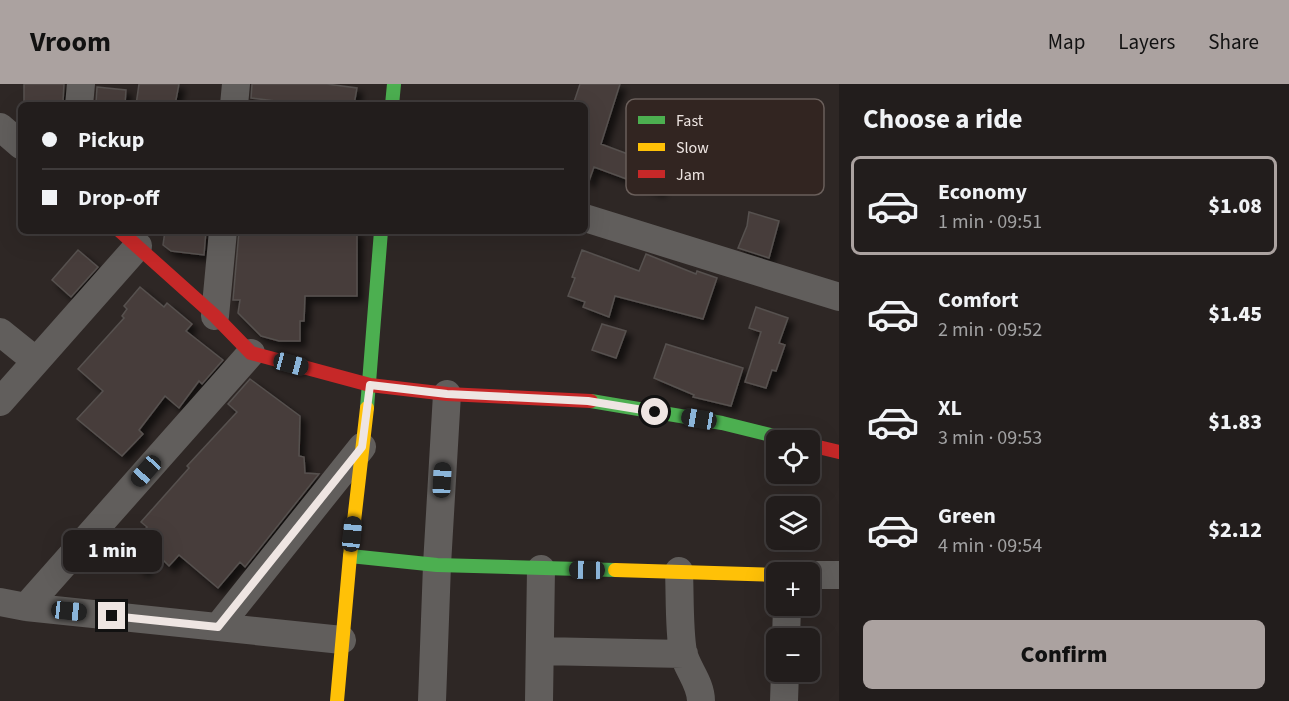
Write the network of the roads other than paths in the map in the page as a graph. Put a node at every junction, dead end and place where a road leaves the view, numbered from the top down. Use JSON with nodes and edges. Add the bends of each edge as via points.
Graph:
{"nodes":[{"id":1,"x":81,"y":84,"type":"edge"},
{"id":2,"x":236,"y":84,"type":"edge"},
{"id":3,"x":394,"y":84,"type":"edge"},
{"id":4,"x":79,"y":102,"type":"edge"},
{"id":5,"x":234,"y":102,"type":"edge"},
{"id":6,"x":392,"y":102,"type":"edge"},
{"id":7,"x":0,"y":127,"type":"edge"},
{"id":8,"x":18,"y":142,"type":"edge"},
{"id":9,"x":588,"y":219,"type":"edge"},
{"id":10,"x":223,"y":234,"type":"edge"},
{"id":11,"x":381,"y":234,"type":"edge"},
{"id":12,"x":129,"y":238,"type":"edge"},
{"id":13,"x":839,"y":297,"type":"edge"},
{"id":14,"x":215,"y":316,"type":"junction"},
{"id":15,"x":0,"y":332,"type":"edge"},
{"id":16,"x":251,"y":353,"type":"junction"},
{"id":17,"x":36,"y":361,"type":"junction"},
{"id":18,"x":370,"y":385,"type":"junction"},
{"id":19,"x":447,"y":394,"type":"junction"},
{"id":20,"x":0,"y":402,"type":"edge"},
{"id":21,"x":766,"y":434,"type":"edge"},
{"id":22,"x":362,"y":447,"type":"junction"},
{"id":23,"x":820,"y":447,"type":"edge"},
{"id":24,"x":839,"y":452,"type":"edge"},
{"id":25,"x":350,"y":556,"type":"junction"},
{"id":26,"x":437,"y":565,"type":"junction"},
{"id":27,"x":542,"y":569,"type":"junction"},
{"id":28,"x":679,"y":571,"type":"junction"},
{"id":29,"x":766,"y":575,"type":"edge"},
{"id":30,"x":820,"y":575,"type":"edge"},
{"id":31,"x":839,"y":575,"type":"edge"},
{"id":32,"x":13,"y":604,"type":"edge"},
{"id":33,"x":218,"y":627,"type":"junction"},
{"id":34,"x":342,"y":640,"type":"junction"},
{"id":35,"x":540,"y":651,"type":"junction"},
{"id":36,"x":684,"y":654,"type":"junction"},
{"id":37,"x":785,"y":682,"type":"edge"},
{"id":38,"x":337,"y":701,"type":"edge"},
{"id":39,"x":432,"y":701,"type":"edge"},
{"id":40,"x":538,"y":701,"type":"edge"},
{"id":41,"x":701,"y":701,"type":"edge"},
{"id":42,"x":784,"y":701,"type":"edge"}],
"edges":[{"from":1,"to":4,"type":"street"},
{"from":2,"to":5,"type":"street"},
{"from":3,"to":6,"type":"street"},
{"from":7,"to":8,"type":"street"},
{"from":9,"to":13,"type":"street"},
{"from":10,"to":14,"type":"street"},
{"from":11,"to":18,"type":"street"},
{"from":12,"to":14,"type":"street"},
{"from":12,"to":17,"type":"street"},
{"from":14,"to":16,"type":"street"},
{"from":15,"to":17,"type":"street"},
{"from":16,"to":18,"type":"street"},
{"from":16,"to":32,"type":"street"},
{"from":17,"to":20,"type":"street"},
{"from":18,"to":19,"type":"street"},
{"from":18,"to":22,"type":"street"},
{"from":19,"to":21,"type":"street","via":[[588,401]]},
{"from":19,"to":26,"type":"street"},
{"from":22,"to":25,"type":"street"},
{"from":22,"to":33,"type":"street"},
{"from":23,"to":24,"type":"street"},
{"from":25,"to":26,"type":"street"},
{"from":25,"to":34,"type":"street"},
{"from":26,"to":27,"type":"street"},
{"from":26,"to":39,"type":"street"},
{"from":27,"to":28,"type":"street"},
{"from":27,"to":35,"type":"street"},
{"from":28,"to":29,"type":"street"},
{"from":28,"to":36,"type":"street"},
{"from":30,"to":31,"type":"street"},
{"from":32,"to":33,"type":"street"},
{"from":33,"to":34,"type":"street"},
{"from":34,"to":38,"type":"street"},
{"from":35,"to":36,"type":"street"},
{"from":35,"to":40,"type":"street"},
{"from":36,"to":41,"type":"street"},
{"from":37,"to":42,"type":"street"}]}
